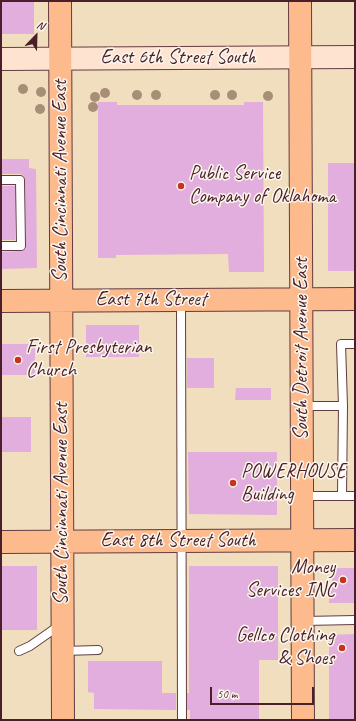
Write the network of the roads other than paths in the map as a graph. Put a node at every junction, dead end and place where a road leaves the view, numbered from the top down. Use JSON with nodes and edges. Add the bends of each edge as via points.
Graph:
{"nodes":[{"id":1,"x":60,"y":1,"type":"edge"},
{"id":2,"x":300,"y":1,"type":"edge"},
{"id":3,"x":355,"y":57,"type":"edge"},
{"id":4,"x":300,"y":58,"type":"junction"},
{"id":5,"x":1,"y":59,"type":"edge"},
{"id":6,"x":60,"y":59,"type":"junction"},
{"id":7,"x":1,"y":180,"type":"edge"},
{"id":8,"x":1,"y":246,"type":"edge"},
{"id":9,"x":355,"y":299,"type":"edge"},
{"id":10,"x":181,"y":300,"type":"junction"},
{"id":11,"x":301,"y":300,"type":"junction"},
{"id":12,"x":1,"y":301,"type":"edge"},
{"id":13,"x":62,"y":301,"type":"junction"},
{"id":14,"x":355,"y":344,"type":"edge"},
{"id":15,"x":302,"y":406,"type":"junction"},
{"id":16,"x":343,"y":406,"type":"junction"},
{"id":17,"x":303,"y":496,"type":"junction"},
{"id":18,"x":342,"y":496,"type":"junction"},
{"id":19,"x":355,"y":496,"type":"edge"},
{"id":20,"x":303,"y":540,"type":"junction"},
{"id":21,"x":355,"y":540,"type":"edge"},
{"id":22,"x":181,"y":541,"type":"junction"},
{"id":23,"x":1,"y":542,"type":"edge"},
{"id":24,"x":62,"y":542,"type":"junction"},
{"id":25,"x":355,"y":620,"type":"edge"},
{"id":26,"x":303,"y":621,"type":"junction"},
{"id":27,"x":62,"y":623,"type":"junction"},
{"id":28,"x":98,"y":650,"type":"dead end"},
{"id":29,"x":19,"y":651,"type":"dead end"},
{"id":30,"x":63,"y":651,"type":"junction"},
{"id":31,"x":63,"y":720,"type":"edge"},
{"id":32,"x":182,"y":720,"type":"edge"},
{"id":33,"x":303,"y":720,"type":"edge"}],
"edges":[{"from":1,"to":6,"type":"main road","name":"South Cincinnati Avenue East"},
{"from":2,"to":4,"type":"main road","name":"South Detroit Avenue East"},
{"from":3,"to":4,"type":"street","name":"East 6th Street South"},
{"from":4,"to":6,"type":"street","name":"East 6th Street South"},
{"from":4,"to":11,"type":"main road","name":"South Detroit Avenue East"},
{"from":5,"to":6,"type":"street","name":"East 6th Street South"},
{"from":6,"to":13,"type":"main road","name":"South Cincinnati Avenue East"},
{"from":7,"to":8,"type":"lane","via":[[20,180],[21,246]]},
{"from":9,"to":11,"type":"main road","name":"East 7th Street"},
{"from":10,"to":11,"type":"main road","name":"East 7th Street"},
{"from":10,"to":13,"type":"main road","name":"East 7th Street"},
{"from":10,"to":22,"type":"lane"},
{"from":11,"to":15,"type":"main road","name":"South Detroit Avenue East"},
{"from":12,"to":13,"type":"main road","name":"East 7th Street"},
{"from":13,"to":24,"type":"main road","name":"South Cincinnati Avenue East"},
{"from":14,"to":16,"type":"lane","via":[[342,344]]},
{"from":15,"to":16,"type":"lane"},
{"from":15,"to":17,"type":"main road","name":"South Detroit Avenue East"},
{"from":16,"to":18,"type":"lane"},
{"from":17,"to":18,"type":"lane"},
{"from":17,"to":20,"type":"main road","name":"South Detroit Avenue East"},
{"from":18,"to":19,"type":"lane"},
{"from":20,"to":21,"type":"main road","name":"East 8th Street South"},
{"from":20,"to":22,"type":"main road","name":"East 8th Street South"},
{"from":20,"to":26,"type":"main road","name":"South Detroit Avenue East"},
{"from":22,"to":24,"type":"main road","name":"East 8th Street South"},
{"from":22,"to":32,"type":"lane"},
{"from":23,"to":24,"type":"main road","name":"East 8th Street South"},
{"from":24,"to":27,"type":"main road","name":"South Cincinnati Avenue East"},
{"from":25,"to":26,"type":"lane"},
{"from":26,"to":33,"type":"main road","name":"South Detroit Avenue East"},
{"from":27,"to":29,"type":"lane"},
{"from":27,"to":30,"type":"main road","name":"South Cincinnati Avenue East"},
{"from":28,"to":30,"type":"lane"},
{"from":30,"to":31,"type":"main road","name":"South Cincinnati Avenue East"}]}
